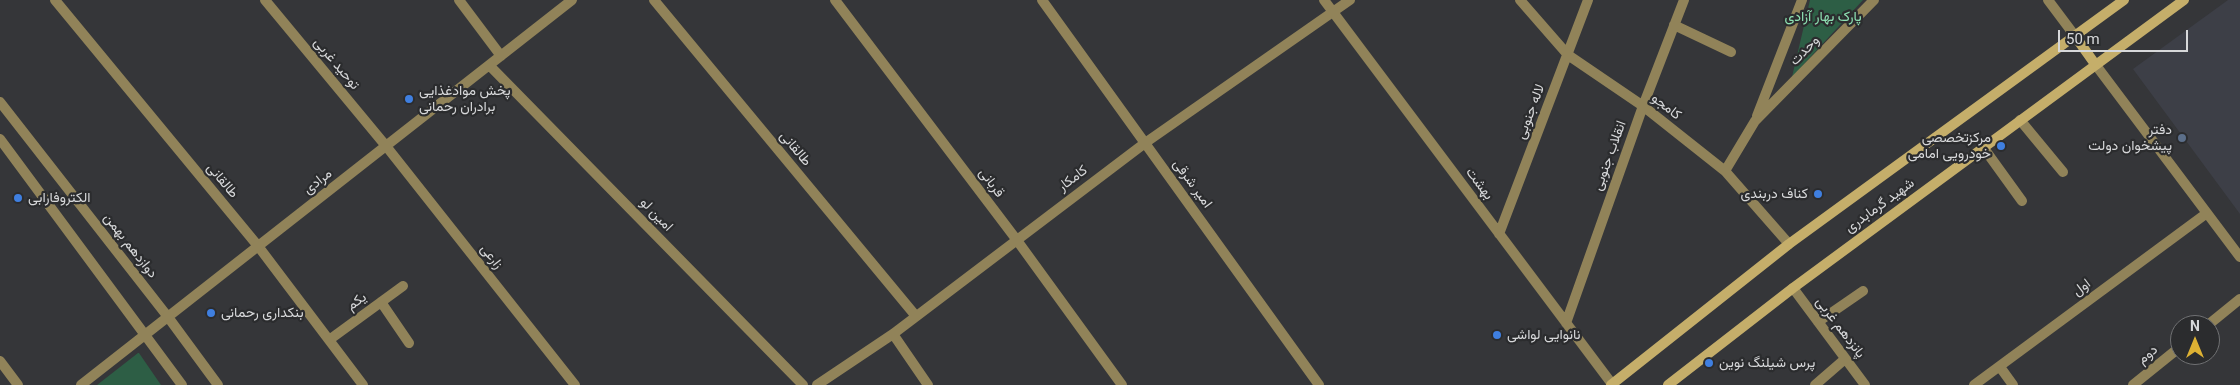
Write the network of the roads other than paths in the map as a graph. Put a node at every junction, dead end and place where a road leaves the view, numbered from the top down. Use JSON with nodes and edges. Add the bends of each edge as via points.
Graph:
{"nodes":[{"id":1,"x":55,"y":0,"type":"edge"},
{"id":2,"x":265,"y":0,"type":"edge"},
{"id":3,"x":459,"y":0,"type":"edge"},
{"id":4,"x":572,"y":0,"type":"edge"},
{"id":5,"x":654,"y":0,"type":"edge"},
{"id":6,"x":835,"y":0,"type":"edge"},
{"id":7,"x":1042,"y":0,"type":"edge"},
{"id":8,"x":1324,"y":0,"type":"edge"},
{"id":9,"x":1350,"y":0,"type":"edge"},
{"id":10,"x":1520,"y":0,"type":"edge"},
{"id":11,"x":1588,"y":0,"type":"edge"},
{"id":12,"x":1684,"y":0,"type":"edge"},
{"id":13,"x":1802,"y":0,"type":"edge"},
{"id":14,"x":1874,"y":0,"type":"edge"},
{"id":15,"x":2048,"y":0,"type":"edge"},
{"id":16,"x":2124,"y":0,"type":"edge"},
{"id":17,"x":2184,"y":0,"type":"edge"},
{"id":18,"x":1334,"y":13,"type":"junction"},
{"id":19,"x":1674,"y":25,"type":"junction"},
{"id":20,"x":2075,"y":36,"type":"junction"},
{"id":21,"x":1731,"y":52,"type":"dead end"},
{"id":22,"x":1568,"y":55,"type":"junction"},
{"id":23,"x":501,"y":56,"type":"junction"},
{"id":24,"x":2096,"y":64,"type":"junction"},
{"id":25,"x":489,"y":65,"type":"junction"},
{"id":26,"x":0,"y":102,"type":"edge"},
{"id":27,"x":1643,"y":106,"type":"junction"},
{"id":28,"x":2020,"y":120,"type":"junction"},
{"id":29,"x":1755,"y":121,"type":"junction"},
{"id":30,"x":0,"y":139,"type":"edge"},
{"id":31,"x":1145,"y":143,"type":"junction"},
{"id":32,"x":386,"y":146,"type":"junction"},
{"id":33,"x":1983,"y":147,"type":"junction"},
{"id":34,"x":1725,"y":171,"type":"junction"},
{"id":35,"x":2063,"y":172,"type":"dead end"},
{"id":36,"x":2022,"y":201,"type":"dead end"},
{"id":37,"x":2207,"y":213,"type":"junction"},
{"id":38,"x":1499,"y":234,"type":"junction"},
{"id":39,"x":1016,"y":239,"type":"junction"},
{"id":40,"x":1790,"y":244,"type":"junction"},
{"id":41,"x":258,"y":246,"type":"junction"},
{"id":42,"x":2240,"y":257,"type":"edge"},
{"id":43,"x":402,"y":286,"type":"dead end"},
{"id":44,"x":1792,"y":288,"type":"junction"},
{"id":45,"x":1863,"y":292,"type":"dead end"},
{"id":46,"x":2240,"y":299,"type":"edge"},
{"id":47,"x":381,"y":302,"type":"junction"},
{"id":48,"x":916,"y":315,"type":"junction"},
{"id":49,"x":2220,"y":315,"type":"edge"},
{"id":50,"x":168,"y":316,"type":"junction"},
{"id":51,"x":1818,"y":322,"type":"junction"},
{"id":52,"x":1566,"y":323,"type":"junction"},
{"id":53,"x":893,"y":334,"type":"junction"},
{"id":54,"x":144,"y":336,"type":"junction"},
{"id":55,"x":329,"y":340,"type":"junction"},
{"id":56,"x":409,"y":343,"type":"dead end"},
{"id":57,"x":2170,"y":355,"type":"edge"},
{"id":58,"x":1845,"y":359,"type":"junction"},
{"id":59,"x":0,"y":361,"type":"edge"},
{"id":60,"x":2000,"y":367,"type":"junction"},
{"id":61,"x":18,"y":385,"type":"edge"},
{"id":62,"x":80,"y":385,"type":"edge"},
{"id":63,"x":182,"y":385,"type":"edge"},
{"id":64,"x":218,"y":385,"type":"edge"},
{"id":65,"x":363,"y":385,"type":"edge"},
{"id":66,"x":575,"y":385,"type":"edge"},
{"id":67,"x":803,"y":385,"type":"edge"},
{"id":68,"x":817,"y":385,"type":"edge"},
{"id":69,"x":928,"y":385,"type":"edge"},
{"id":70,"x":1122,"y":385,"type":"edge"},
{"id":71,"x":1319,"y":385,"type":"edge"},
{"id":72,"x":1612,"y":385,"type":"edge"},
{"id":73,"x":1668,"y":385,"type":"edge"},
{"id":74,"x":1815,"y":385,"type":"edge"},
{"id":75,"x":1865,"y":385,"type":"edge"},
{"id":76,"x":1974,"y":385,"type":"edge"},
{"id":77,"x":2013,"y":385,"type":"edge"},
{"id":78,"x":2133,"y":385,"type":"edge"}],
"edges":[{"from":1,"to":41,"type":"street","name":"طالقانی"},
{"from":2,"to":32,"type":"street","name":"توحید غربی"},
{"from":3,"to":23,"type":"street"},
{"from":4,"to":23,"type":"street","name":"مرادی"},
{"from":5,"to":48,"type":"street","name":"طالقانی"},
{"from":6,"to":39,"type":"street","name":"قربانی"},
{"from":7,"to":31,"type":"street","name":"امیر شرقی"},
{"from":8,"to":18,"type":"street","name":"بهشت"},
{"from":9,"to":18,"type":"street","name":"کامکار"},
{"from":10,"to":22,"type":"street","name":"کامجو"},
{"from":11,"to":22,"type":"street","name":"لاله جنوبی"},
{"from":12,"to":19,"type":"street","name":"انقلاب جنوبی"},
{"from":13,"to":29,"type":"street","name":"وحدت"},
{"from":14,"to":29,"type":"street","name":"وحدت"},
{"from":15,"to":20,"type":"street"},
{"from":16,"to":20,"type":"main road","name":"شهید گرمابدری"},
{"from":17,"to":24,"type":"main road","name":"شهید گرمابدری"},
{"from":18,"to":31,"type":"street","name":"کامکار"},
{"from":18,"to":38,"type":"street","name":"بهشت"},
{"from":19,"to":21,"type":"street"},
{"from":19,"to":27,"type":"street","name":"انقلاب جنوبی"},
{"from":20,"to":24,"type":"main road"},
{"from":20,"to":40,"type":"main road","name":"شهید گرمابدری"},
{"from":22,"to":27,"type":"street","name":"کامجو"},
{"from":22,"to":38,"type":"street","name":"لاله جنوبی"},
{"from":23,"to":25,"type":"street","name":"مرادی"},
{"from":24,"to":28,"type":"main road","name":"شهید گرمابدری"},
{"from":24,"to":37,"type":"street"},
{"from":25,"to":32,"type":"street","name":"مرادی"},
{"from":25,"to":67,"type":"street","name":"امین لو"},
{"from":26,"to":50,"type":"street","name":"دوازدهم بهمن"},
{"from":27,"to":34,"type":"street","name":"کامجو"},
{"from":27,"to":52,"type":"street","name":"انقلاب جنوبی"},
{"from":28,"to":33,"type":"main road","name":"شهید گرمابدری"},
{"from":28,"to":35,"type":"street"},
{"from":29,"to":34,"type":"street","name":"وحدت"},
{"from":30,"to":54,"type":"street"},
{"from":31,"to":39,"type":"street","name":"کامکار"},
{"from":31,"to":71,"type":"street","name":"امیر شرقی"},
{"from":32,"to":41,"type":"street","name":"مرادی"},
{"from":32,"to":66,"type":"street","name":"زارعی"},
{"from":33,"to":36,"type":"street"},
{"from":33,"to":44,"type":"main road","name":"شهید گرمابدری"},
{"from":34,"to":40,"type":"street","name":"کامجو"},
{"from":37,"to":42,"type":"street"},
{"from":37,"to":60,"type":"street","name":"اول"},
{"from":38,"to":52,"type":"street","name":"بهشت"},
{"from":39,"to":48,"type":"street","name":"کامکار"},
{"from":39,"to":70,"type":"street","name":"قربانی"},
{"from":40,"to":72,"type":"main road","name":"شهید گرمابدری"},
{"from":41,"to":50,"type":"street","name":"مرادی"},
{"from":41,"to":55,"type":"street","name":"طالقانی"},
{"from":43,"to":47,"type":"street","name":"یکم"},
{"from":44,"to":51,"type":"street","name":"پانزدهم غربی"},
{"from":44,"to":73,"type":"main road","name":"شهید گرمابدری"},
{"from":45,"to":51,"type":"street"},
{"from":46,"to":49,"type":"street"},
{"from":47,"to":55,"type":"street","name":"یکم"},
{"from":47,"to":56,"type":"street"},
{"from":48,"to":53,"type":"street","name":"کامکار"},
{"from":50,"to":54,"type":"street","name":"مرادی"},
{"from":50,"to":64,"type":"street","name":"دوازدهم بهمن"},
{"from":51,"to":58,"type":"street","name":"پانزدهم غربی"},
{"from":52,"to":72,"type":"street","name":"بهشت"},
{"from":53,"to":68,"type":"street","name":"کامکار"},
{"from":53,"to":69,"type":"street"},
{"from":54,"to":62,"type":"street","name":"مرادی"},
{"from":54,"to":63,"type":"street"},
{"from":55,"to":65,"type":"street","name":"طالقانی"},
{"from":57,"to":78,"type":"street","name":"دوم"},
{"from":58,"to":74,"type":"street"},
{"from":58,"to":75,"type":"street","name":"پانزدهم غربی"},
{"from":59,"to":61,"type":"street"},
{"from":60,"to":76,"type":"street","name":"اول"},
{"from":60,"to":77,"type":"street"}]}
